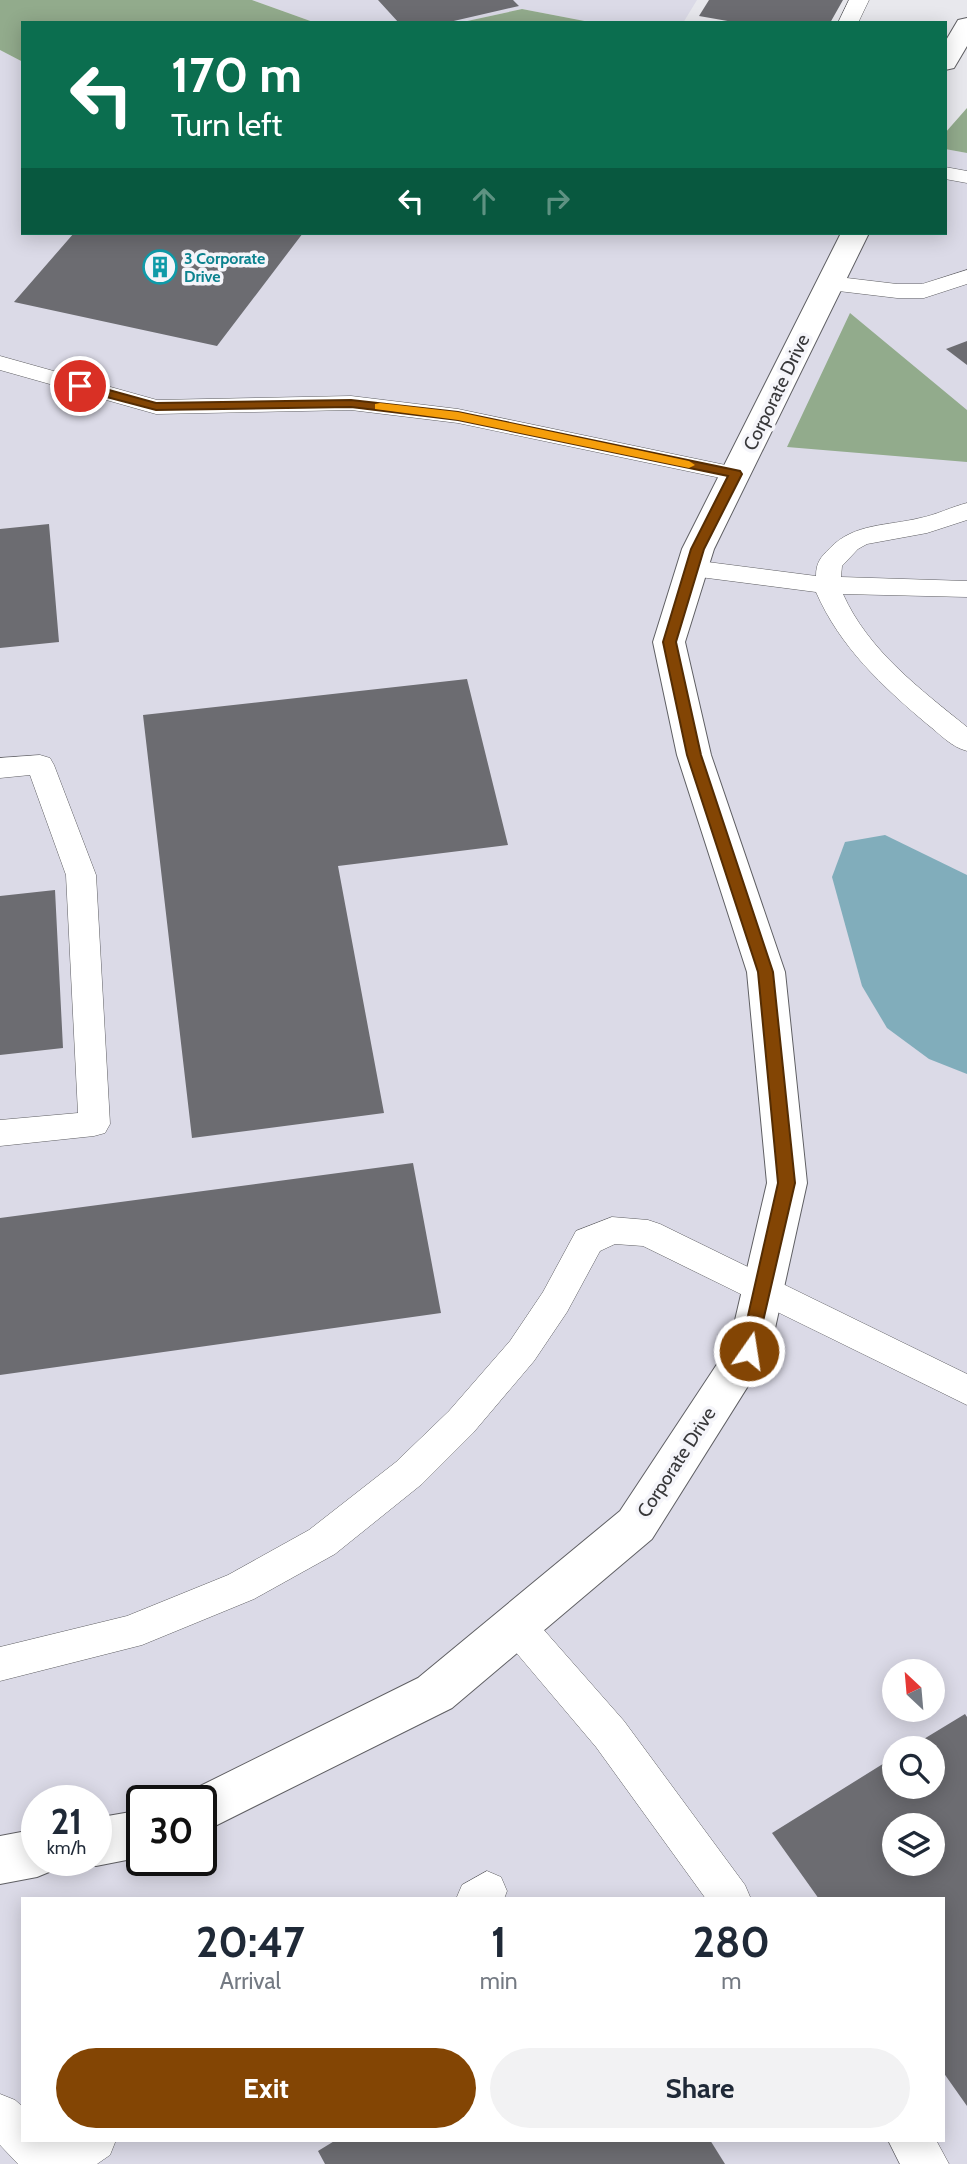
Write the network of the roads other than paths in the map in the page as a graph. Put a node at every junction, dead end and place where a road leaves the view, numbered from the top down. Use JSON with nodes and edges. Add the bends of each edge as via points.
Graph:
{"nodes":[{"id":1,"x":859,"y":0,"type":"edge"},
{"id":2,"x":849,"y":21,"type":"edge"},
{"id":3,"x":967,"y":25,"type":"edge"},
{"id":4,"x":947,"y":60,"type":"edge"},
{"id":5,"x":947,"y":173,"type":"edge"},
{"id":6,"x":967,"y":177,"type":"edge"},
{"id":7,"x":854,"y":235,"type":"edge"},
{"id":8,"x":967,"y":277,"type":"edge"},
{"id":9,"x":830,"y":283,"type":"junction"},
{"id":10,"x":0,"y":363,"type":"edge"},
{"id":11,"x":735,"y":474,"type":"junction"},
{"id":12,"x":967,"y":511,"type":"edge"},
{"id":13,"x":692,"y":568,"type":"junction"},
{"id":14,"x":825,"y":585,"type":"junction"},
{"id":15,"x":967,"y":589,"type":"edge"},
{"id":16,"x":967,"y":742,"type":"edge"},
{"id":17,"x":0,"y":768,"type":"edge"},
{"id":18,"x":0,"y":1133,"type":"edge"},
{"id":19,"x":763,"y":1291,"type":"junction"},
{"id":20,"x":967,"y":1390,"type":"edge"},
{"id":21,"x":516,"y":1625,"type":"junction"},
{"id":22,"x":0,"y":1664,"type":"edge"},
{"id":23,"x":217,"y":1802,"type":"edge"},
{"id":24,"x":21,"y":1856,"type":"edge"},
{"id":25,"x":0,"y":1860,"type":"edge"},
{"id":26,"x":730,"y":1897,"type":"edge"},
{"id":27,"x":0,"y":2115,"type":"edge"},
{"id":28,"x":21,"y":2136,"type":"edge"},
{"id":29,"x":27,"y":2142,"type":"edge"},
{"id":30,"x":92,"y":2142,"type":"edge"},
{"id":31,"x":910,"y":2142,"type":"edge"},
{"id":32,"x":49,"y":2164,"type":"edge"},
{"id":33,"x":57,"y":2164,"type":"edge"},
{"id":34,"x":927,"y":2164,"type":"edge"}],
"edges":[{"from":1,"to":2,"type":"lane"},
{"from":3,"to":4,"type":"street"},
{"from":5,"to":6,"type":"lane"},
{"from":7,"to":9,"type":"street","name":"Corporate Drive"},
{"from":8,"to":9,"type":"lane","via":[[924,291]]},
{"from":9,"to":11,"type":"street","name":"Corporate Drive"},
{"from":10,"to":11,"type":"lane","via":[[156,407],[351,403],[458,416]]},
{"from":11,"to":13,"type":"street","name":"Corporate Drive"},
{"from":12,"to":14,"type":"lane","via":[[850,542],[836,553]]},
{"from":13,"to":14,"type":"lane"},
{"from":13,"to":19,"type":"street","name":"Corporate Drive","via":[[670,642],[694,755],[765,972],[787,1183]]},
{"from":14,"to":15,"type":"lane"},
{"from":14,"to":16,"type":"lane","via":[[841,624],[877,664]]},
{"from":17,"to":18,"type":"lane","via":[[40,765],[81,875],[94,1124]]},
{"from":19,"to":20,"type":"lane"},
{"from":19,"to":21,"type":"street","name":"Corporate Drive","via":[[749,1351],[636,1525]]},
{"from":19,"to":22,"type":"lane","via":[[648,1233],[625,1229],[600,1234],[588,1241],[522,1352],[461,1422],[409,1473],[322,1542],[241,1587],[129,1633]]},
{"from":21,"to":23,"type":"street","name":"Corporate Drive","via":[[435,1693]]},
{"from":21,"to":26,"type":"lane","via":[[610,1734]]},
{"from":24,"to":25,"type":"street"},
{"from":27,"to":28,"type":"lane"},
{"from":29,"to":32,"type":"lane"},
{"from":30,"to":33,"type":"lane"},
{"from":31,"to":34,"type":"lane"}]}
